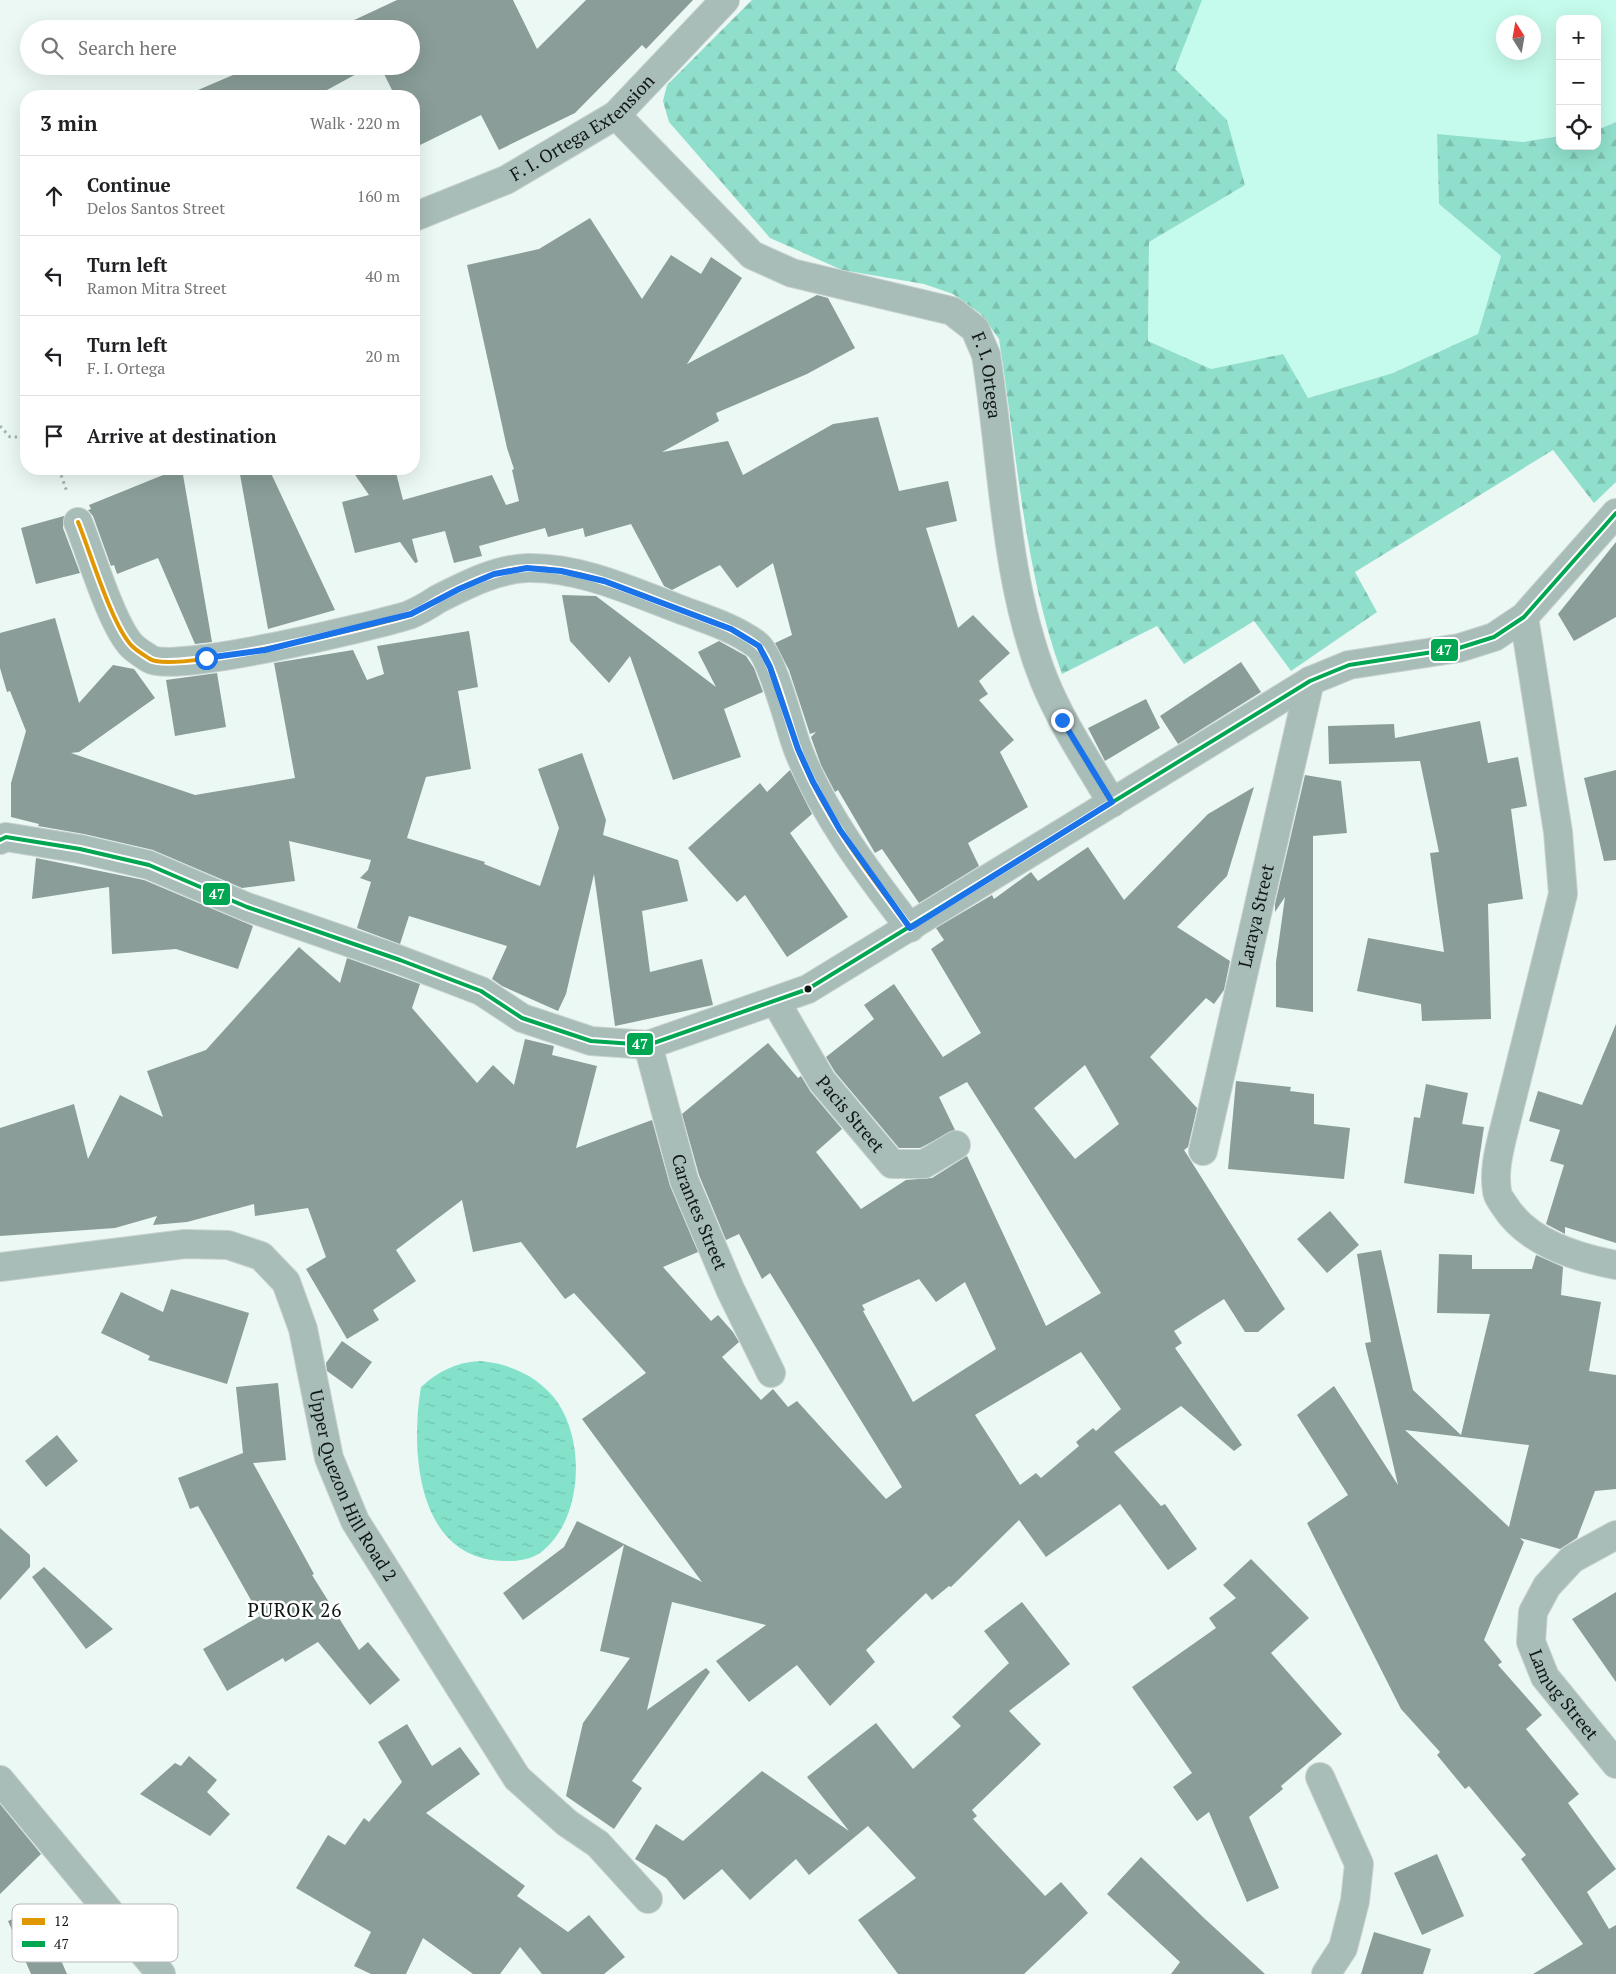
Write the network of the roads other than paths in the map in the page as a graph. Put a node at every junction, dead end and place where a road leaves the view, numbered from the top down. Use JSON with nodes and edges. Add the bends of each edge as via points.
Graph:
{"nodes":[{"id":1,"x":725,"y":0,"type":"edge"},
{"id":2,"x":616,"y":115,"type":"junction"},
{"id":3,"x":420,"y":215,"type":"edge"},
{"id":4,"x":1616,"y":513,"type":"edge"},
{"id":5,"x":78,"y":522,"type":"dead end"},
{"id":6,"x":1524,"y":617,"type":"junction"},
{"id":7,"x":1310,"y":681,"type":"junction"},
{"id":8,"x":1112,"y":802,"type":"junction"},
{"id":9,"x":0,"y":840,"type":"edge"},
{"id":10,"x":910,"y":928,"type":"junction"},
{"id":11,"x":776,"y":1002,"type":"junction"},
{"id":12,"x":648,"y":1045,"type":"junction"},
{"id":13,"x":956,"y":1145,"type":"dead end"},
{"id":14,"x":1203,"y":1151,"type":"dead end"},
{"id":15,"x":1616,"y":1264,"type":"edge"},
{"id":16,"x":0,"y":1267,"type":"edge"},
{"id":17,"x":772,"y":1373,"type":"dead end"},
{"id":18,"x":1616,"y":1535,"type":"edge"},
{"id":19,"x":1616,"y":1764,"type":"edge"},
{"id":20,"x":1320,"y":1777,"type":"dead end"},
{"id":21,"x":0,"y":1780,"type":"edge"},
{"id":22,"x":648,"y":1899,"type":"dead end"},
{"id":23,"x":103,"y":1904,"type":"edge"},
{"id":24,"x":151,"y":1962,"type":"edge"},
{"id":25,"x":161,"y":1974,"type":"edge"},
{"id":26,"x":1326,"y":1974,"type":"edge"}],
"edges":[{"from":1,"to":2,"type":"street","name":"F. I. Ortega Extension"},
{"from":2,"to":3,"type":"street","name":"F. I. Ortega Extension","via":[[506,180]]},
{"from":2,"to":8,"type":"street","name":"F. I. Ortega","via":[[752,255],[792,273],[952,311],[974,329],[986,355],[1009,534],[1028,632],[1062,720]]},
{"from":4,"to":6,"type":"street"},
{"from":5,"to":10,"type":"street","via":[[118,624],[131,645],[154,662],[265,650],[356,628],[411,614],[494,574],[527,568],[561,571],[604,581],[731,629],[759,646],[813,782],[840,830]]},
{"from":6,"to":7,"type":"street","via":[[1494,637],[1459,648],[1349,665]]},
{"from":6,"to":15,"type":"street","via":[[1558,832],[1563,894],[1496,1164],[1497,1193],[1510,1214],[1531,1235],[1558,1248]]},
{"from":7,"to":8,"type":"street"},
{"from":7,"to":14,"type":"street","name":"Laraya Street"},
{"from":8,"to":10,"type":"street"},
{"from":9,"to":12,"type":"street","via":[[6,837],[149,865],[247,907],[482,991],[522,1018],[591,1041]]},
{"from":10,"to":11,"type":"street","via":[[808,989]]},
{"from":11,"to":12,"type":"street"},
{"from":11,"to":13,"type":"street","name":"Pacis Street","via":[[822,1081],[892,1164],[924,1164]]},
{"from":12,"to":17,"type":"street","name":"Carantes Street","via":[[684,1180],[730,1289]]},
{"from":16,"to":22,"type":"street","name":"Upper Quezon Hill Road 2","via":[[185,1244],[228,1245],[261,1256],[286,1282],[303,1330],[329,1458],[355,1521],[517,1778],[567,1823],[598,1844]]},
{"from":18,"to":19,"type":"street","name":"Lamug Street","via":[[1572,1560],[1547,1586],[1533,1612],[1531,1642],[1545,1677]]},
{"from":20,"to":26,"type":"street","via":[[1359,1864],[1355,1902],[1343,1948]]},
{"from":21,"to":23,"type":"street"},
{"from":24,"to":25,"type":"street"}]}
